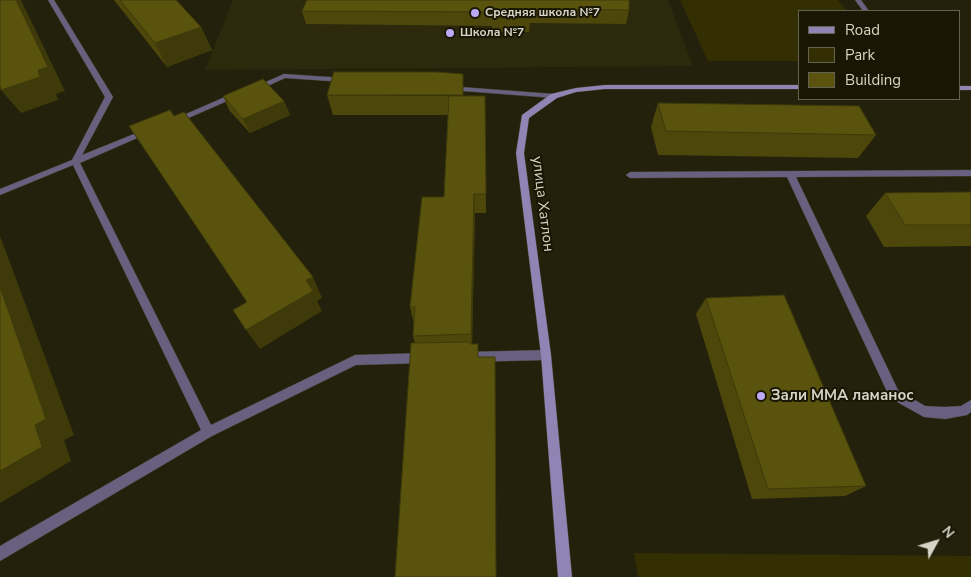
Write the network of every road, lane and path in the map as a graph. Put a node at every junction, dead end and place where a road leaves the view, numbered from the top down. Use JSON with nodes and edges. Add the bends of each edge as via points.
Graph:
{"nodes":[{"id":1,"x":51,"y":0,"type":"edge"},
{"id":2,"x":352,"y":81,"type":"edge"},
{"id":3,"x":438,"y":87,"type":"edge"},
{"id":4,"x":798,"y":87,"type":"edge"},
{"id":5,"x":554,"y":96,"type":"junction"},
{"id":6,"x":166,"y":124,"type":"edge"},
{"id":7,"x":157,"y":128,"type":"edge"},
{"id":8,"x":75,"y":161,"type":"junction"},
{"id":9,"x":971,"y":173,"type":"edge"},
{"id":10,"x":790,"y":174,"type":"junction"},
{"id":11,"x":630,"y":175,"type":"dead end"},
{"id":12,"x":0,"y":192,"type":"edge"},
{"id":13,"x":546,"y":355,"type":"junction"},
{"id":14,"x":451,"y":357,"type":"edge"},
{"id":15,"x":432,"y":358,"type":"edge"},
{"id":16,"x":971,"y":405,"type":"edge"},
{"id":17,"x":208,"y":432,"type":"junction"},
{"id":18,"x":0,"y":554,"type":"edge"},
{"id":19,"x":566,"y":577,"type":"edge"}],
"edges":[{"from":1,"to":8,"type":"street","via":[[109,97]]},
{"from":2,"to":6,"type":"street","via":[[284,76]]},
{"from":3,"to":5,"type":"street"},
{"from":4,"to":5,"type":"street","name":"улица Хатлон","via":[[605,87]]},
{"from":5,"to":13,"type":"street","name":"улица Хатлон","via":[[525,117],[520,153]]},
{"from":7,"to":8,"type":"street"},
{"from":8,"to":12,"type":"street"},
{"from":8,"to":17,"type":"street"},
{"from":9,"to":10,"type":"street"},
{"from":10,"to":11,"type":"street"},
{"from":10,"to":16,"type":"street","via":[[894,394],[924,411],[945,414]]},
{"from":13,"to":14,"type":"street"},
{"from":13,"to":19,"type":"street","name":"улица Хатлон"},
{"from":15,"to":17,"type":"street","via":[[355,360]]},
{"from":17,"to":18,"type":"street"}]}
